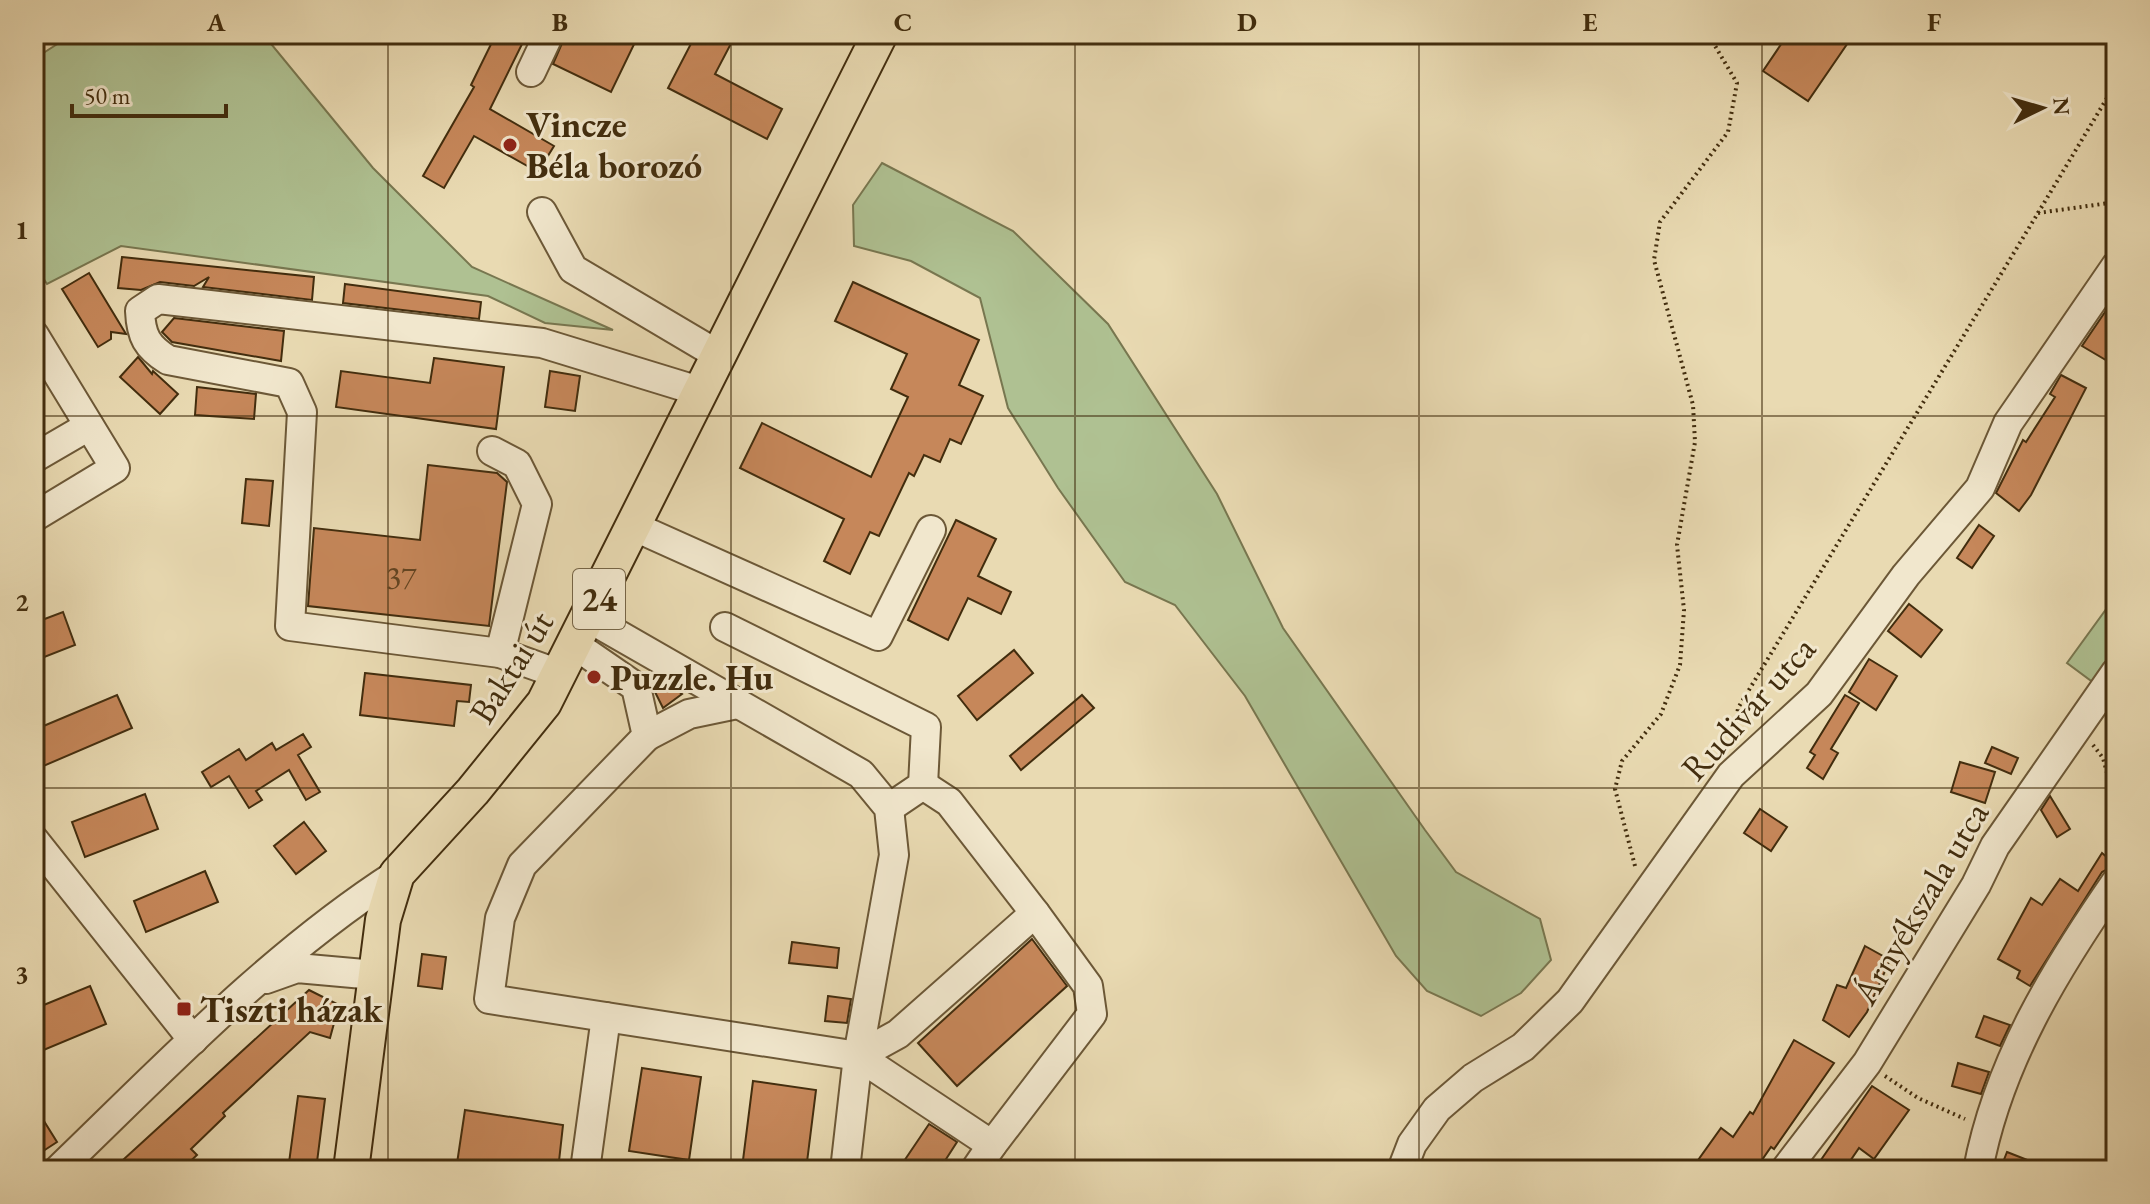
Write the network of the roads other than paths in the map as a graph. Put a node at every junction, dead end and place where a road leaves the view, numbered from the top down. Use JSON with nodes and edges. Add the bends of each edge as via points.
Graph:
{"nodes":[{"id":1,"x":549,"y":34,"type":"edge"},
{"id":2,"x":880,"y":34,"type":"edge"},
{"id":3,"x":531,"y":72,"type":"dead end"},
{"id":4,"x":542,"y":212,"type":"dead end"},
{"id":5,"x":2116,"y":266,"type":"edge"},
{"id":6,"x":34,"y":335,"type":"edge"},
{"id":7,"x":720,"y":356,"type":"junction"},
{"id":8,"x":702,"y":392,"type":"junction"},
{"id":9,"x":89,"y":426,"type":"junction"},
{"id":10,"x":492,"y":451,"type":"dead end"},
{"id":11,"x":34,"y":458,"type":"edge"},
{"id":12,"x":34,"y":517,"type":"edge"},
{"id":13,"x":635,"y":527,"type":"junction"},
{"id":14,"x":931,"y":530,"type":"dead end"},
{"id":15,"x":725,"y":627,"type":"dead end"},
{"id":16,"x":574,"y":646,"type":"junction"},
{"id":17,"x":500,"y":653,"type":"junction"},
{"id":18,"x":2116,"y":672,"type":"edge"},
{"id":19,"x":737,"y":704,"type":"junction"},
{"id":20,"x":647,"y":736,"type":"junction"},
{"id":21,"x":923,"y":785,"type":"junction"},
{"id":22,"x":889,"y":808,"type":"junction"},
{"id":23,"x":34,"y":840,"type":"edge"},
{"id":24,"x":397,"y":874,"type":"junction"},
{"id":25,"x":2116,"y":882,"type":"edge"},
{"id":26,"x":1035,"y":913,"type":"junction"},
{"id":27,"x":375,"y":975,"type":"junction"},
{"id":28,"x":261,"y":980,"type":"junction"},
{"id":29,"x":606,"y":1017,"type":"junction"},
{"id":30,"x":193,"y":1040,"type":"junction"},
{"id":31,"x":858,"y":1056,"type":"junction"},
{"id":32,"x":992,"y":1145,"type":"junction"},
{"id":33,"x":58,"y":1170,"type":"edge"},
{"id":34,"x":351,"y":1170,"type":"edge"},
{"id":35,"x":585,"y":1170,"type":"edge"},
{"id":36,"x":845,"y":1170,"type":"edge"},
{"id":37,"x":975,"y":1170,"type":"edge"},
{"id":38,"x":1402,"y":1170,"type":"edge"},
{"id":39,"x":1785,"y":1170,"type":"edge"},
{"id":40,"x":1978,"y":1170,"type":"edge"}],
"edges":[{"from":1,"to":3,"type":"street"},
{"from":2,"to":7,"type":"main road","name":"Baktai út","number":"24"},
{"from":4,"to":7,"type":"street","via":[[573,269]]},
{"from":5,"to":38,"type":"street","name":"Rudivár utca","via":[[2008,423],[1980,488],[1906,575],[1819,694],[1731,775],[1570,1001],[1523,1047],[1473,1078],[1437,1109],[1412,1144]]},
{"from":6,"to":9,"type":"street"},
{"from":7,"to":8,"type":"main road","name":"Baktai út","number":"24"},
{"from":8,"to":13,"type":"main road","name":"Baktai út","number":"24"},
{"from":8,"to":17,"type":"street","via":[[542,343],[158,299],[140,311],[141,332],[152,350],[168,360],[289,383],[302,412],[290,626]]},
{"from":9,"to":11,"type":"street"},
{"from":9,"to":12,"type":"street","via":[[115,468]]},
{"from":10,"to":17,"type":"street","via":[[517,464],[537,504]]},
{"from":13,"to":14,"type":"street","via":[[878,636]]},
{"from":13,"to":16,"type":"main road","name":"Baktai út","number":"24"},
{"from":15,"to":21,"type":"street","via":[[926,727]]},
{"from":16,"to":17,"type":"street"},
{"from":16,"to":19,"type":"street"},
{"from":16,"to":20,"type":"street","via":[[636,687]]},
{"from":16,"to":24,"type":"main road","name":"Baktai út","number":"24","via":[[544,703],[514,742]]},
{"from":18,"to":39,"type":"street","name":"Árnyékszala utca","via":[[1995,846],[1867,1063]]},
{"from":19,"to":20,"type":"street","via":[[689,714]]},
{"from":19,"to":22,"type":"street","via":[[861,774]]},
{"from":20,"to":29,"type":"street","via":[[522,865],[500,918],[489,999]]},
{"from":21,"to":22,"type":"street"},
{"from":21,"to":26,"type":"street","via":[[949,802]]},
{"from":22,"to":31,"type":"street","via":[[894,855]]},
{"from":23,"to":30,"type":"street"},
{"from":24,"to":27,"type":"main road","name":"Baktai út","number":"24"},
{"from":24,"to":28,"type":"street","via":[[355,901]]},
{"from":25,"to":40,"type":"street","via":[[2040,1000],[2001,1087]]},
{"from":26,"to":31,"type":"street","via":[[898,1034]]},
{"from":26,"to":32,"type":"street","via":[[1088,986],[1092,1014]]},
{"from":27,"to":28,"type":"street","via":[[297,968]]},
{"from":27,"to":34,"type":"main road","number":"24"},
{"from":28,"to":30,"type":"street"},
{"from":29,"to":31,"type":"street"},
{"from":29,"to":35,"type":"street"},
{"from":30,"to":33,"type":"street"},
{"from":31,"to":32,"type":"street"},
{"from":31,"to":36,"type":"street"},
{"from":32,"to":37,"type":"street"}]}
